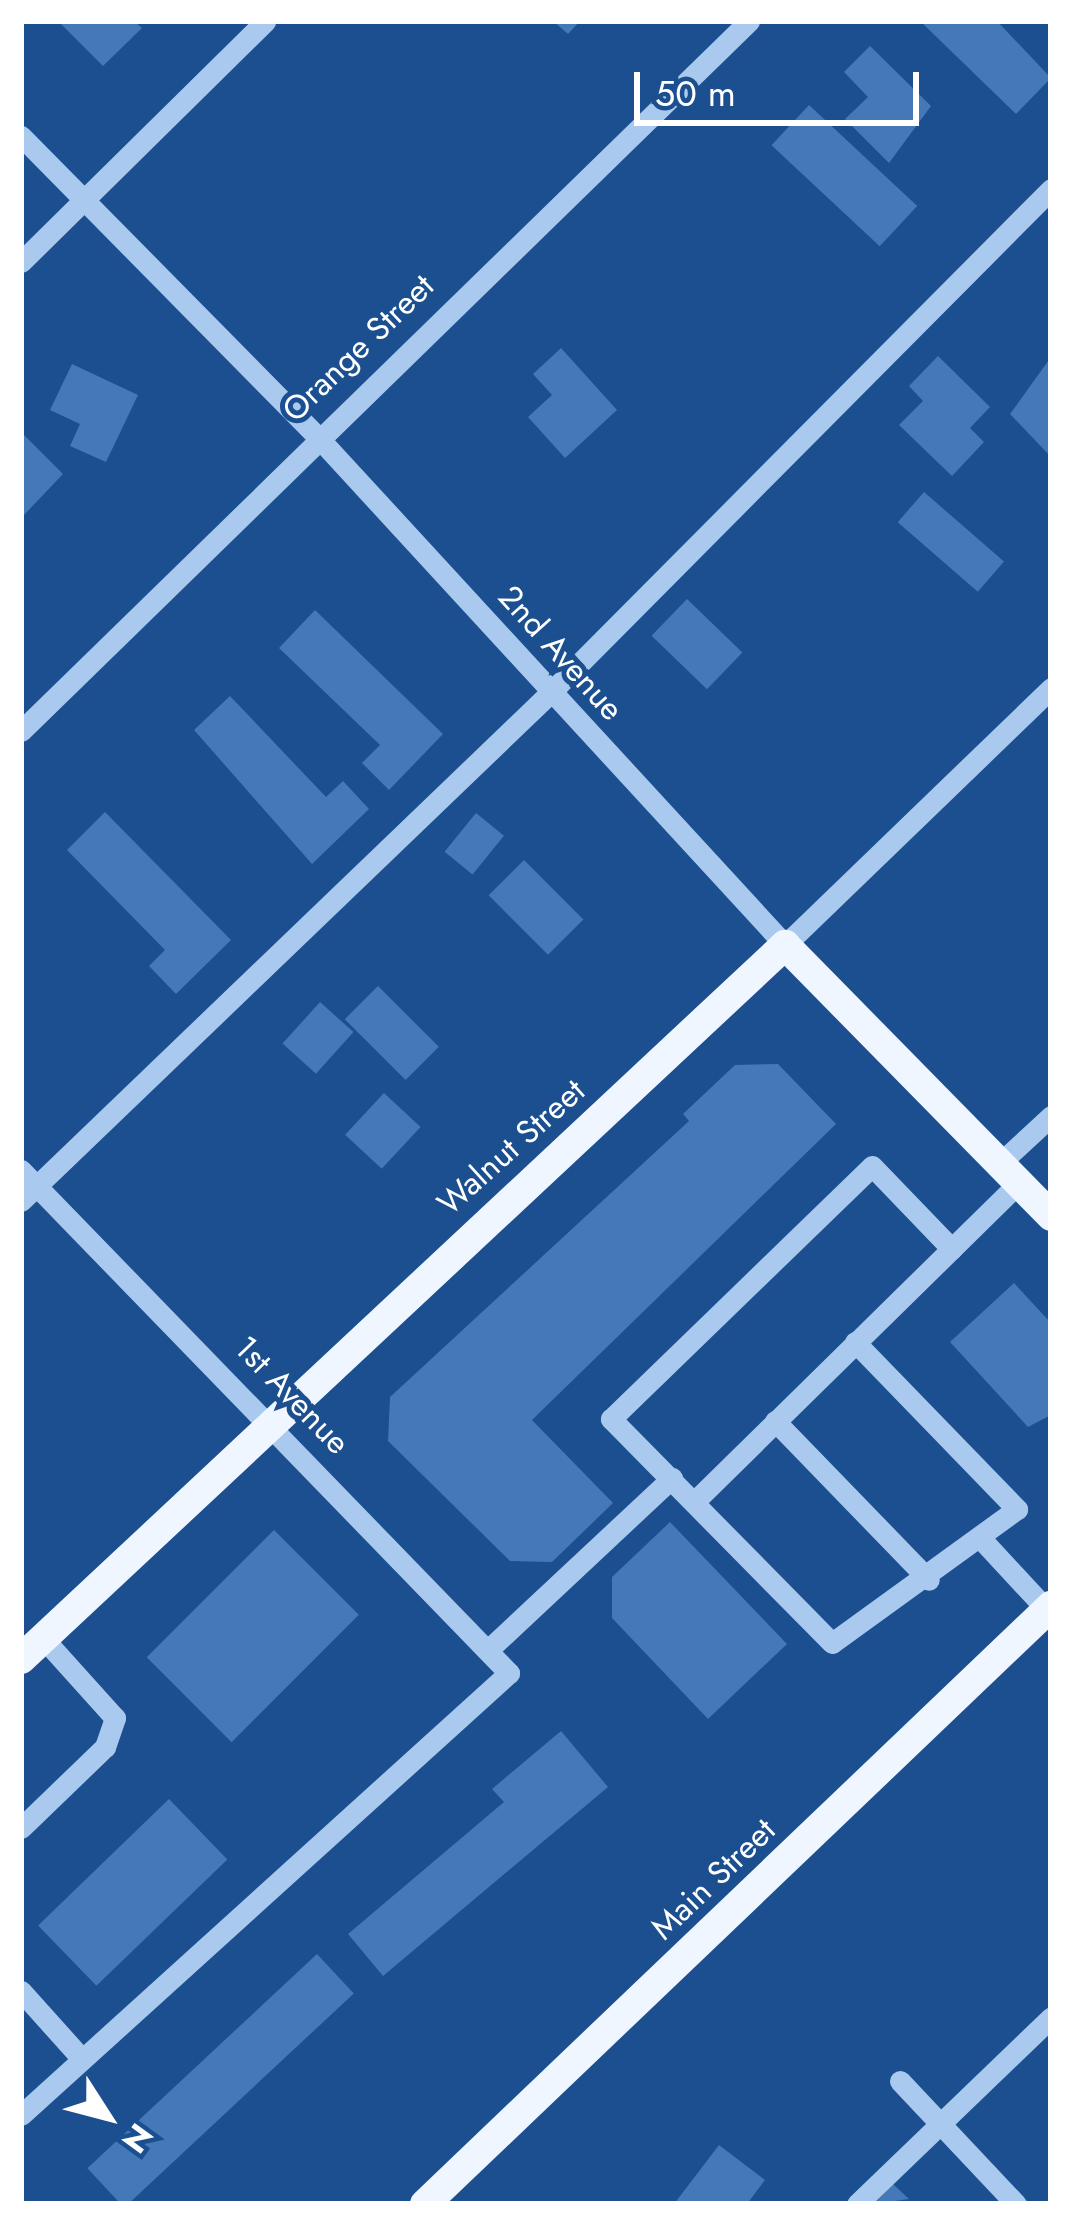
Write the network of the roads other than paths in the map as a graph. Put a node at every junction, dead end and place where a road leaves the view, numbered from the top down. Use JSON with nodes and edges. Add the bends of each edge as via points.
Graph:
{"nodes":[{"id":1,"x":265,"y":21,"type":"edge"},
{"id":2,"x":749,"y":21,"type":"edge"},
{"id":3,"x":21,"y":136,"type":"edge"},
{"id":4,"x":1051,"y":189,"type":"edge"},
{"id":5,"x":87,"y":200,"type":"junction"},
{"id":6,"x":21,"y":262,"type":"edge"},
{"id":7,"x":315,"y":434,"type":"junction"},
{"id":8,"x":1051,"y":688,"type":"edge"},
{"id":9,"x":548,"y":695,"type":"junction"},
{"id":10,"x":21,"y":731,"type":"edge"},
{"id":11,"x":784,"y":945,"type":"junction"},
{"id":12,"x":1051,"y":1116,"type":"edge"},
{"id":13,"x":1008,"y":1175,"type":"junction"},
{"id":14,"x":26,"y":1185,"type":"edge"},
{"id":15,"x":1051,"y":1216,"type":"edge"},
{"id":16,"x":952,"y":1249,"type":"junction"},
{"id":17,"x":855,"y":1342,"type":"junction"},
{"id":18,"x":270,"y":1417,"type":"junction"},
{"id":19,"x":775,"y":1421,"type":"junction"},
{"id":20,"x":672,"y":1478,"type":"junction"},
{"id":21,"x":695,"y":1501,"type":"junction"},
{"id":22,"x":984,"y":1542,"type":"junction"},
{"id":23,"x":928,"y":1580,"type":"junction"},
{"id":24,"x":1049,"y":1608,"type":"edge"},
{"id":25,"x":32,"y":1649,"type":"edge"},
{"id":26,"x":488,"y":1650,"type":"junction"},
{"id":27,"x":21,"y":1828,"type":"edge"},
{"id":28,"x":21,"y":1991,"type":"edge"},
{"id":29,"x":1051,"y":2017,"type":"edge"},
{"id":30,"x":82,"y":2060,"type":"junction"},
{"id":31,"x":900,"y":2081,"type":"dead end"},
{"id":32,"x":21,"y":2115,"type":"edge"},
{"id":33,"x":941,"y":2125,"type":"junction"},
{"id":34,"x":425,"y":2204,"type":"edge"},
{"id":35,"x":857,"y":2204,"type":"edge"},
{"id":36,"x":1016,"y":2204,"type":"edge"}],
"edges":[{"from":1,"to":5,"type":"street"},
{"from":2,"to":7,"type":"street","name":"Orange Street"},
{"from":3,"to":5,"type":"street","name":"2nd Avenue"},
{"from":4,"to":9,"type":"street"},
{"from":5,"to":6,"type":"street"},
{"from":5,"to":7,"type":"street","name":"2nd Avenue"},
{"from":7,"to":9,"type":"street","name":"2nd Avenue"},
{"from":7,"to":10,"type":"street","name":"Orange Street"},
{"from":8,"to":11,"type":"street","name":"Walnut Street"},
{"from":9,"to":11,"type":"street","name":"2nd Avenue"},
{"from":9,"to":14,"type":"street"},
{"from":11,"to":13,"type":"main road","name":"2nd Avenue"},
{"from":11,"to":18,"type":"main road","name":"Walnut Street"},
{"from":12,"to":13,"type":"street"},
{"from":13,"to":15,"type":"main road","name":"2nd Avenue"},
{"from":13,"to":16,"type":"street"},
{"from":14,"to":18,"type":"street","name":"1st Avenue"},
{"from":16,"to":17,"type":"street"},
{"from":16,"to":20,"type":"street","via":[[872,1166],[611,1419]]},
{"from":17,"to":19,"type":"street"},
{"from":17,"to":22,"type":"street","via":[[1017,1509]]},
{"from":18,"to":25,"type":"main road","name":"Walnut Street"},
{"from":18,"to":26,"type":"street","name":"1st Avenue"},
{"from":19,"to":21,"type":"street"},
{"from":19,"to":23,"type":"street"},
{"from":20,"to":21,"type":"street"},
{"from":20,"to":26,"type":"street"},
{"from":21,"to":23,"type":"street","via":[[832,1643]]},
{"from":22,"to":23,"type":"street"},
{"from":22,"to":24,"type":"street"},
{"from":24,"to":34,"type":"main road","name":"Main Street"},
{"from":25,"to":27,"type":"street","via":[[115,1718],[106,1747]]},
{"from":26,"to":30,"type":"street","name":"1st Avenue","via":[[509,1673]]},
{"from":28,"to":30,"type":"street"},
{"from":29,"to":33,"type":"street"},
{"from":30,"to":32,"type":"street"},
{"from":31,"to":33,"type":"street"},
{"from":33,"to":35,"type":"street"},
{"from":33,"to":36,"type":"street"}]}
